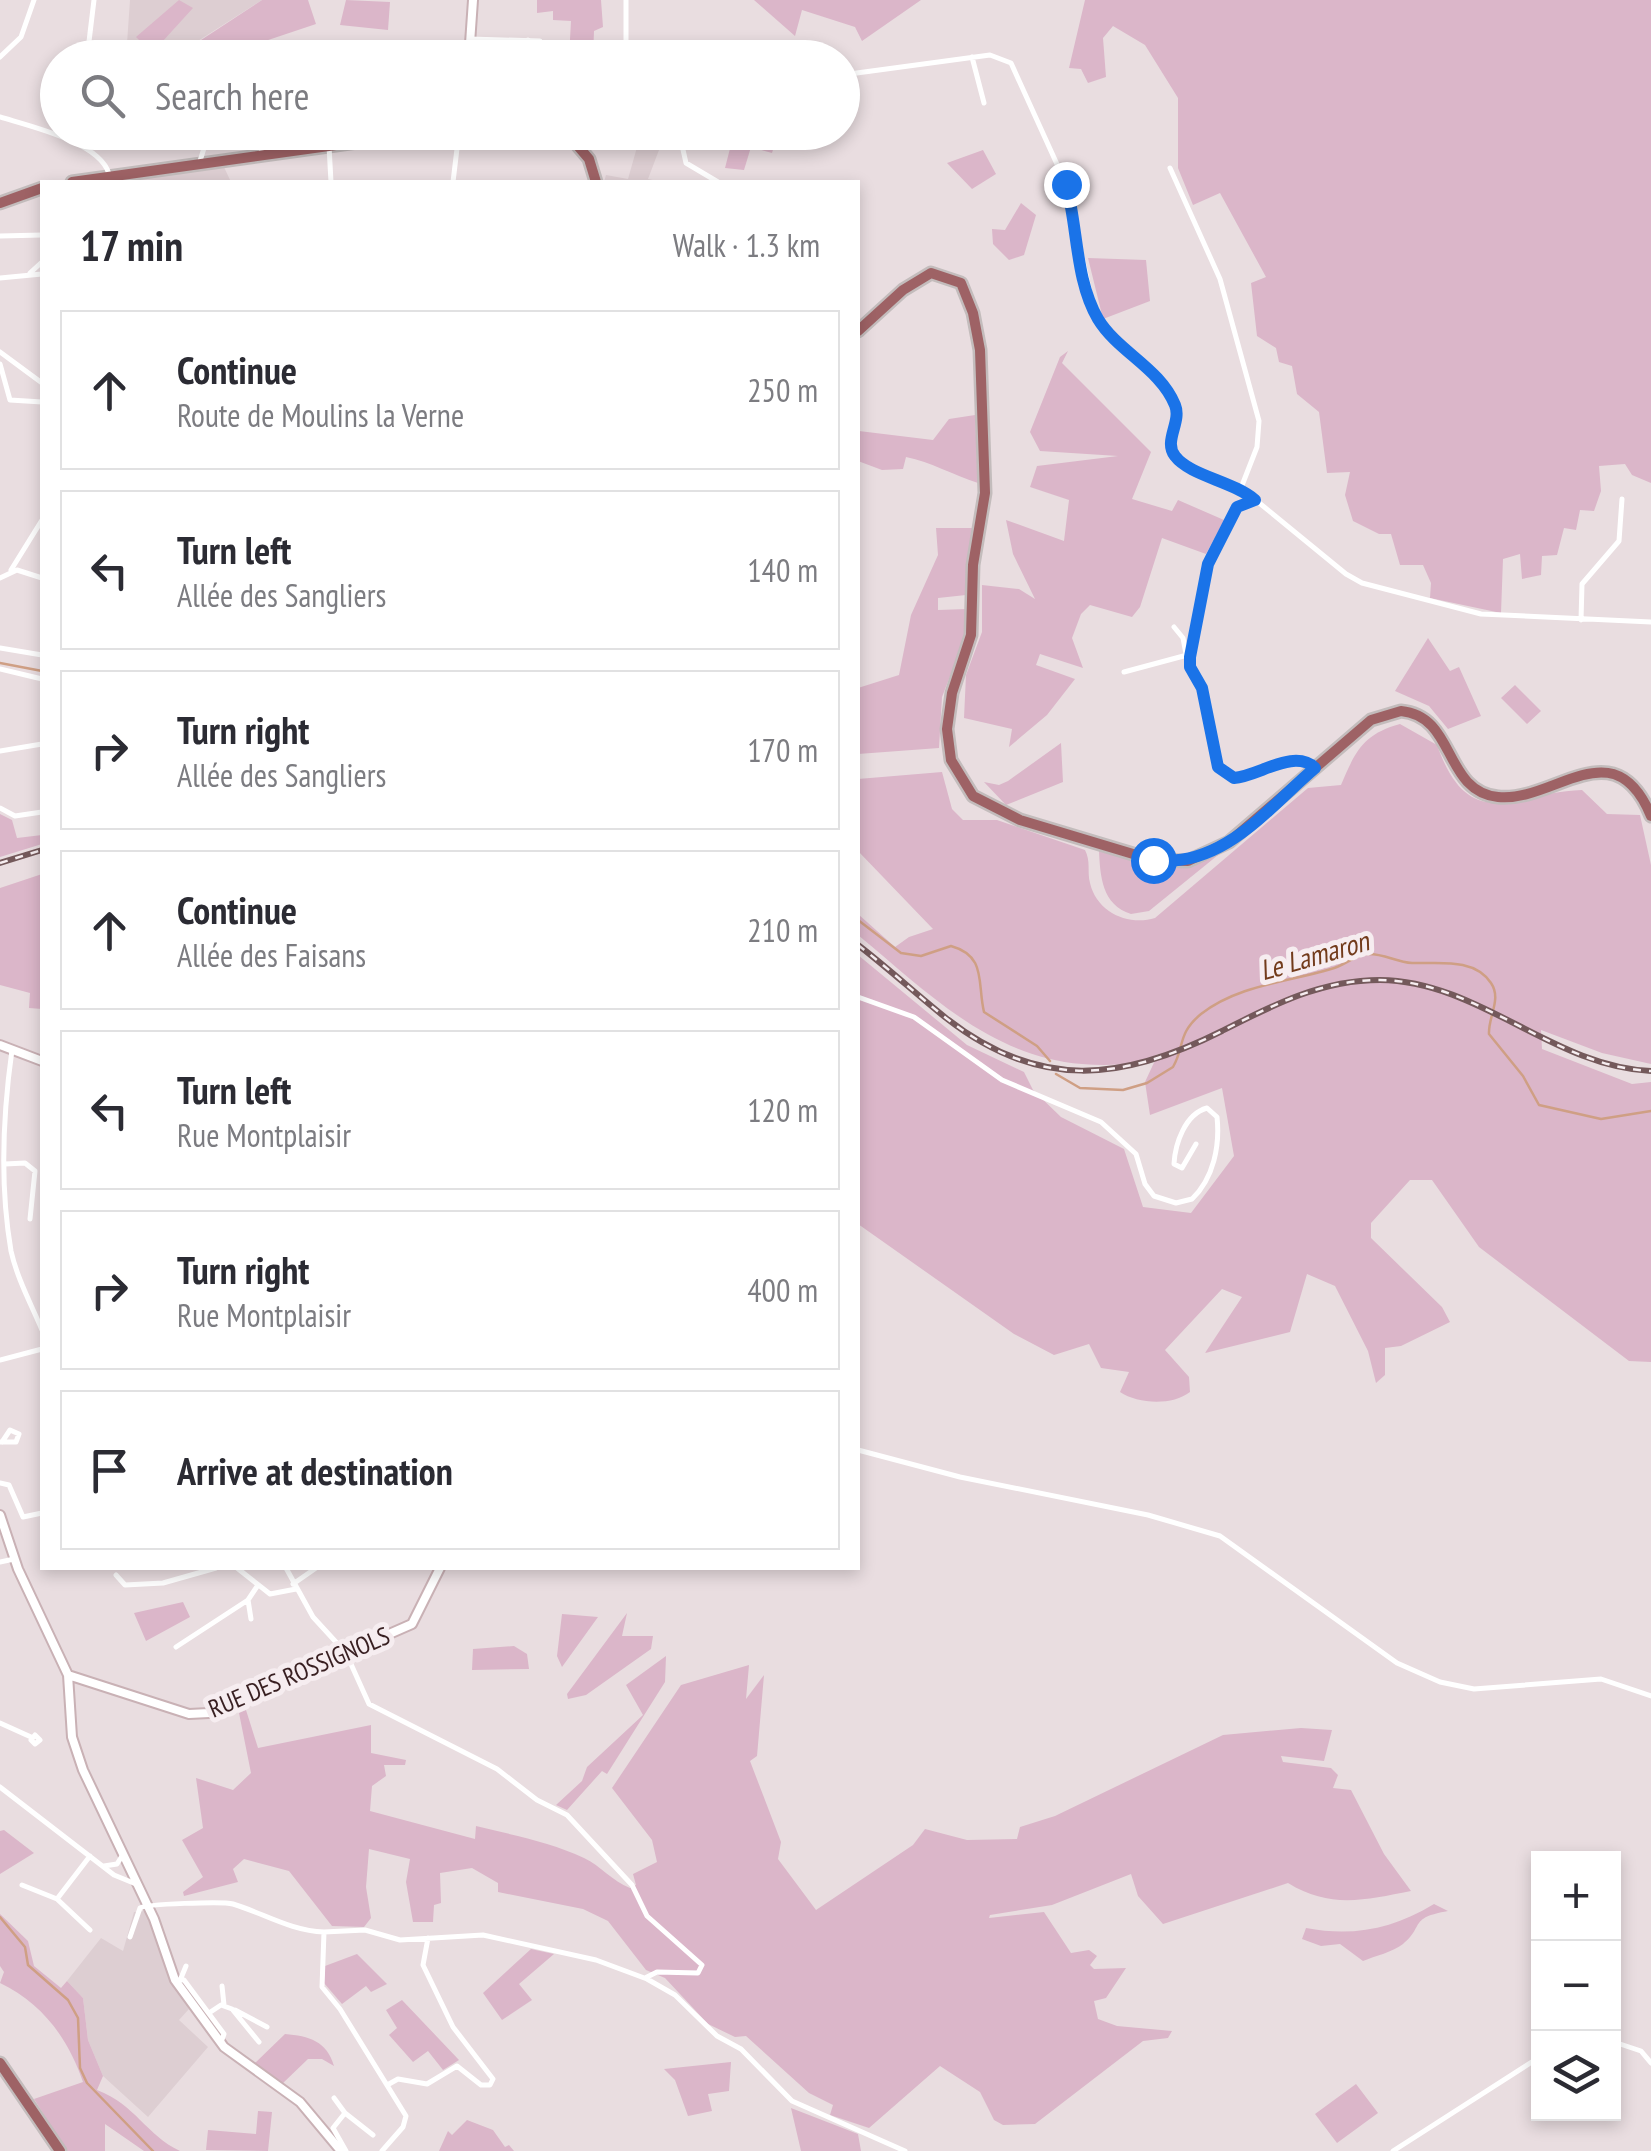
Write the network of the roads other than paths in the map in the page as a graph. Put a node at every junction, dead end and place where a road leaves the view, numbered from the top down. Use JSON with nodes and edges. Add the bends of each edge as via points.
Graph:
{"nodes":[{"id":1,"x":34,"y":0,"type":"edge"},
{"id":2,"x":94,"y":0,"type":"edge"},
{"id":3,"x":473,"y":0,"type":"edge"},
{"id":4,"x":626,"y":0,"type":"edge"},
{"id":5,"x":470,"y":39,"type":"joint"},
{"id":6,"x":89,"y":40,"type":"edge"},
{"id":7,"x":528,"y":40,"type":"dead end"},
{"id":8,"x":626,"y":40,"type":"edge"},
{"id":9,"x":0,"y":58,"type":"edge"},
{"id":10,"x":972,"y":58,"type":"junction"},
{"id":11,"x":860,"y":72,"type":"edge"},
{"id":12,"x":984,"y":103,"type":"dead end"},
{"id":13,"x":0,"y":117,"type":"edge"},
{"id":14,"x":40,"y":128,"type":"edge"},
{"id":15,"x":85,"y":150,"type":"edge"},
{"id":16,"x":204,"y":150,"type":"edge"},
{"id":17,"x":262,"y":150,"type":"edge"},
{"id":18,"x":301,"y":150,"type":"edge"},
{"id":19,"x":328,"y":150,"type":"edge"},
{"id":20,"x":457,"y":150,"type":"edge"},
{"id":21,"x":581,"y":150,"type":"edge"},
{"id":22,"x":683,"y":150,"type":"edge"},
{"id":23,"x":261,"y":156,"type":"junction"},
{"id":24,"x":200,"y":164,"type":"junction"},
{"id":25,"x":1170,"y":168,"type":"dead end"},
{"id":26,"x":110,"y":177,"type":"junction"},
{"id":27,"x":128,"y":178,"type":"edge"},
{"id":28,"x":87,"y":180,"type":"edge"},
{"id":29,"x":332,"y":180,"type":"edge"},
{"id":30,"x":453,"y":180,"type":"edge"},
{"id":31,"x":595,"y":180,"type":"edge"},
{"id":32,"x":714,"y":180,"type":"edge"},
{"id":33,"x":40,"y":189,"type":"edge"},
{"id":34,"x":0,"y":202,"type":"edge"},
{"id":35,"x":0,"y":236,"type":"edge"},
{"id":36,"x":40,"y":236,"type":"edge"},
{"id":37,"x":40,"y":264,"type":"edge"},
{"id":38,"x":28,"y":274,"type":"junction"},
{"id":39,"x":40,"y":274,"type":"edge"},
{"id":40,"x":0,"y":278,"type":"edge"},
{"id":41,"x":860,"y":329,"type":"edge"},
{"id":42,"x":0,"y":352,"type":"edge"},
{"id":43,"x":0,"y":364,"type":"edge"},
{"id":44,"x":40,"y":382,"type":"edge"},
{"id":45,"x":40,"y":402,"type":"edge"},
{"id":46,"x":1240,"y":488,"type":"junction"},
{"id":47,"x":1255,"y":500,"type":"junction"},
{"id":48,"x":1622,"y":500,"type":"dead end"},
{"id":49,"x":40,"y":523,"type":"edge"},
{"id":50,"x":11,"y":570,"type":"junction"},
{"id":51,"x":40,"y":577,"type":"edge"},
{"id":52,"x":0,"y":578,"type":"edge"},
{"id":53,"x":1581,"y":620,"type":"junction"},
{"id":54,"x":1651,"y":622,"type":"edge"},
{"id":55,"x":1174,"y":627,"type":"dead end"},
{"id":56,"x":0,"y":648,"type":"edge"},
{"id":57,"x":1189,"y":654,"type":"junction"},
{"id":58,"x":40,"y":655,"type":"edge"},
{"id":59,"x":0,"y":669,"type":"edge"},
{"id":60,"x":1124,"y":672,"type":"dead end"},
{"id":61,"x":40,"y":679,"type":"edge"},
{"id":62,"x":40,"y":744,"type":"edge"},
{"id":63,"x":0,"y":751,"type":"edge"},
{"id":64,"x":1315,"y":768,"type":"junction"},
{"id":65,"x":1556,"y":782,"type":"junction"},
{"id":66,"x":0,"y":808,"type":"edge"},
{"id":67,"x":40,"y":812,"type":"edge"},
{"id":68,"x":1651,"y":816,"type":"edge"},
{"id":69,"x":1651,"y":829,"type":"edge"},
{"id":70,"x":860,"y":999,"type":"edge"},
{"id":71,"x":0,"y":1045,"type":"edge"},
{"id":72,"x":12,"y":1050,"type":"junction"},
{"id":73,"x":40,"y":1060,"type":"edge"},
{"id":74,"x":4,"y":1084,"type":"edge"},
{"id":75,"x":1196,"y":1144,"type":"dead end"},
{"id":76,"x":3,"y":1162,"type":"edge"},
{"id":77,"x":30,"y":1219,"type":"dead end"},
{"id":78,"x":40,"y":1307,"type":"edge"},
{"id":79,"x":34,"y":1310,"type":"junction"},
{"id":80,"x":40,"y":1325,"type":"edge"},
{"id":81,"x":40,"y":1350,"type":"edge"},
{"id":82,"x":0,"y":1360,"type":"edge"},
{"id":83,"x":860,"y":1451,"type":"edge"},
{"id":84,"x":0,"y":1483,"type":"edge"},
{"id":85,"x":40,"y":1513,"type":"edge"},
{"id":86,"x":0,"y":1515,"type":"edge"},
{"id":87,"x":14,"y":1559,"type":"junction"},
{"id":88,"x":0,"y":1562,"type":"edge"},
{"id":89,"x":209,"y":1570,"type":"edge"},
{"id":90,"x":239,"y":1570,"type":"edge"},
{"id":91,"x":287,"y":1570,"type":"edge"},
{"id":92,"x":314,"y":1570,"type":"edge"},
{"id":93,"x":439,"y":1570,"type":"edge"},
{"id":94,"x":309,"y":1574,"type":"junction"},
{"id":95,"x":116,"y":1575,"type":"dead end"},
{"id":96,"x":318,"y":1580,"type":"dead end"},
{"id":97,"x":258,"y":1586,"type":"junction"},
{"id":98,"x":294,"y":1586,"type":"junction"},
{"id":99,"x":248,"y":1600,"type":"junction"},
{"id":100,"x":251,"y":1619,"type":"dead end"},
{"id":101,"x":176,"y":1647,"type":"dead end"},
{"id":102,"x":346,"y":1653,"type":"junction"},
{"id":103,"x":68,"y":1675,"type":"junction"},
{"id":104,"x":1651,"y":1696,"type":"edge"},
{"id":105,"x":0,"y":1723,"type":"edge"},
{"id":106,"x":32,"y":1737,"type":"dead end"},
{"id":107,"x":0,"y":1787,"type":"edge"},
{"id":108,"x":90,"y":1856,"type":"junction"},
{"id":109,"x":122,"y":1856,"type":"junction"},
{"id":110,"x":110,"y":1869,"type":"junction"},
{"id":111,"x":128,"y":1870,"type":"junction"},
{"id":112,"x":136,"y":1884,"type":"junction"},
{"id":113,"x":22,"y":1885,"type":"dead end"},
{"id":114,"x":57,"y":1899,"type":"junction"},
{"id":115,"x":146,"y":1903,"type":"junction"},
{"id":116,"x":90,"y":1930,"type":"dead end"},
{"id":117,"x":324,"y":1932,"type":"junction"},
{"id":118,"x":130,"y":1938,"type":"dead end"},
{"id":119,"x":428,"y":1938,"type":"junction"},
{"id":120,"x":186,"y":1966,"type":"dead end"},
{"id":121,"x":644,"y":1978,"type":"junction"},
{"id":122,"x":178,"y":1979,"type":"junction"},
{"id":123,"x":222,"y":1986,"type":"dead end"},
{"id":124,"x":224,"y":2005,"type":"junction"},
{"id":125,"x":232,"y":2009,"type":"junction"},
{"id":126,"x":209,"y":2014,"type":"junction"},
{"id":127,"x":267,"y":2026,"type":"dead end"},
{"id":128,"x":221,"y":2042,"type":"junction"},
{"id":129,"x":258,"y":2042,"type":"dead end"},
{"id":130,"x":1621,"y":2044,"type":"edge"},
{"id":131,"x":0,"y":2062,"type":"edge"},
{"id":132,"x":1531,"y":2062,"type":"edge"},
{"id":133,"x":1651,"y":2063,"type":"edge"},
{"id":134,"x":389,"y":2084,"type":"junction"},
{"id":135,"x":334,"y":2098,"type":"dead end"},
{"id":136,"x":345,"y":2113,"type":"junction"},
{"id":137,"x":373,"y":2135,"type":"dead end"},
{"id":138,"x":60,"y":2151,"type":"edge"},
{"id":139,"x":343,"y":2151,"type":"edge"},
{"id":140,"x":382,"y":2151,"type":"edge"},
{"id":141,"x":905,"y":2151,"type":"edge"},
{"id":142,"x":1393,"y":2151,"type":"edge"}],
"edges":[{"from":1,"to":9,"type":"street","via":[[21,36]]},
{"from":2,"to":6,"type":"street"},
{"from":3,"to":5,"type":"street"},
{"from":4,"to":8,"type":"street"},
{"from":5,"to":7,"type":"street"},
{"from":10,"to":11,"type":"street"},
{"from":10,"to":12,"type":"street"},
{"from":10,"to":46,"type":"street","via":[[998,56],[1016,69],[1066,184],[1094,311],[1175,404],[1174,456]]},
{"from":13,"to":14,"type":"street"},
{"from":15,"to":26,"type":"street","via":[[104,162]]},
{"from":16,"to":24,"type":"street"},
{"from":17,"to":23,"type":"street"},
{"from":18,"to":23,"type":"main road"},
{"from":19,"to":29,"type":"street"},
{"from":20,"to":30,"type":"street"},
{"from":21,"to":31,"type":"main road"},
{"from":22,"to":32,"type":"street","via":[[686,164]]},
{"from":23,"to":24,"type":"main road"},
{"from":24,"to":27,"type":"main road"},
{"from":25,"to":46,"type":"street","via":[[1220,279],[1259,421]]},
{"from":26,"to":27,"type":"main road"},
{"from":26,"to":28,"type":"main road"},
{"from":33,"to":34,"type":"main road"},
{"from":35,"to":36,"type":"street"},
{"from":37,"to":38,"type":"street"},
{"from":38,"to":39,"type":"street"},
{"from":38,"to":40,"type":"street"},
{"from":41,"to":64,"type":"main road","via":[[931,272],[961,283],[974,313],[985,493],[971,636],[947,729],[951,760],[974,796],[1020,820],[1153,860],[1184,862],[1229,842]]},
{"from":42,"to":44,"type":"street"},
{"from":43,"to":45,"type":"street","via":[[10,400]]},
{"from":46,"to":47,"type":"street"},
{"from":47,"to":53,"type":"street","via":[[1354,579],[1496,616]]},
{"from":47,"to":57,"type":"street","via":[[1237,507],[1208,564]]},
{"from":48,"to":53,"type":"street","via":[[1618,541],[1582,584]]},
{"from":49,"to":50,"type":"street"},
{"from":50,"to":51,"type":"street"},
{"from":50,"to":52,"type":"street"},
{"from":53,"to":54,"type":"street"},
{"from":55,"to":57,"type":"street"},
{"from":56,"to":58,"type":"street"},
{"from":57,"to":60,"type":"street"},
{"from":57,"to":64,"type":"street","via":[[1222,772],[1242,778],[1298,760]]},
{"from":59,"to":61,"type":"street"},
{"from":62,"to":63,"type":"street"},
{"from":64,"to":65,"type":"main road","via":[[1365,724],[1386,713],[1409,712],[1429,721],[1460,775],[1483,793],[1515,796]]},
{"from":65,"to":68,"type":"main road","via":[[1582,772],[1612,776],[1634,789]]},
{"from":65,"to":69,"type":"main road","via":[[1594,776],[1622,784]]},
{"from":66,"to":67,"type":"street","via":[[15,816]]},
{"from":70,"to":75,"type":"street","via":[[914,1017],[1002,1080],[1101,1122],[1136,1154],[1148,1190],[1163,1201],[1192,1199],[1205,1181],[1218,1134],[1217,1117],[1207,1108],[1195,1113],[1179,1137],[1174,1164],[1182,1168]]},
{"from":71,"to":72,"type":"street"},
{"from":72,"to":73,"type":"street"},
{"from":72,"to":74,"type":"street"},
{"from":74,"to":76,"type":"street"},
{"from":76,"to":77,"type":"street","via":[[36,1171]]},
{"from":76,"to":79,"type":"street","via":[[10,1246]]},
{"from":78,"to":79,"type":"street"},
{"from":79,"to":80,"type":"street"},
{"from":81,"to":82,"type":"street"},
{"from":83,"to":104,"type":"street","via":[[1220,1536],[1397,1663],[1440,1682],[1494,1688],[1601,1680]]},
{"from":84,"to":85,"type":"street","via":[[9,1485],[23,1517]]},
{"from":86,"to":87,"type":"street"},
{"from":87,"to":88,"type":"street"},
{"from":87,"to":103,"type":"street"},
{"from":89,"to":95,"type":"street","via":[[163,1583],[125,1585]]},
{"from":90,"to":97,"type":"street"},
{"from":91,"to":98,"type":"street"},
{"from":92,"to":94,"type":"street"},
{"from":93,"to":102,"type":"street","name":"RUE DES ROSSIGNOLS","via":[[412,1624]]},
{"from":94,"to":96,"type":"street"},
{"from":94,"to":98,"type":"street"},
{"from":97,"to":98,"type":"street","via":[[276,1595]]},
{"from":97,"to":99,"type":"street"},
{"from":98,"to":102,"type":"street"},
{"from":99,"to":100,"type":"street"},
{"from":99,"to":101,"type":"street"},
{"from":102,"to":103,"type":"street","name":"RUE DES ROSSIGNOLS","via":[[199,1714]]},
{"from":102,"to":121,"type":"street","via":[[372,1706],[497,1769],[568,1815],[632,1885],[647,1916],[702,1965],[698,1973]]},
{"from":103,"to":109,"type":"street","via":[[74,1746]]},
{"from":105,"to":106,"type":"street"},
{"from":107,"to":108,"type":"street"},
{"from":108,"to":110,"type":"street"},
{"from":108,"to":114,"type":"street"},
{"from":109,"to":110,"type":"street"},
{"from":109,"to":111,"type":"street"},
{"from":110,"to":111,"type":"street"},
{"from":110,"to":112,"type":"street"},
{"from":111,"to":112,"type":"street"},
{"from":112,"to":115,"type":"street"},
{"from":113,"to":114,"type":"street"},
{"from":114,"to":116,"type":"street"},
{"from":115,"to":117,"type":"street","via":[[230,1903]]},
{"from":115,"to":118,"type":"street"},
{"from":115,"to":122,"type":"street"},
{"from":117,"to":119,"type":"street"},
{"from":117,"to":134,"type":"street","via":[[322,1988]]},
{"from":119,"to":121,"type":"street","via":[[483,1935],[596,1960]]},
{"from":119,"to":134,"type":"street","via":[[423,1965],[446,2015],[493,2079],[481,2085],[457,2066],[427,2084]]},
{"from":120,"to":122,"type":"street"},
{"from":121,"to":141,"type":"street","via":[[675,1994],[792,2101]]},
{"from":122,"to":126,"type":"street"},
{"from":122,"to":128,"type":"street"},
{"from":123,"to":124,"type":"street"},
{"from":124,"to":125,"type":"street"},
{"from":124,"to":126,"type":"street"},
{"from":125,"to":127,"type":"street"},
{"from":125,"to":129,"type":"street"},
{"from":126,"to":128,"type":"street","via":[[224,2034]]},
{"from":128,"to":139,"type":"street","via":[[300,2102]]},
{"from":130,"to":133,"type":"street","via":[[1641,2050]]},
{"from":131,"to":138,"type":"main road"},
{"from":132,"to":142,"type":"street"},
{"from":134,"to":140,"type":"street","via":[[406,2122]]},
{"from":135,"to":136,"type":"street"},
{"from":136,"to":137,"type":"street"},
{"from":136,"to":139,"type":"street","via":[[334,2128]]}]}
